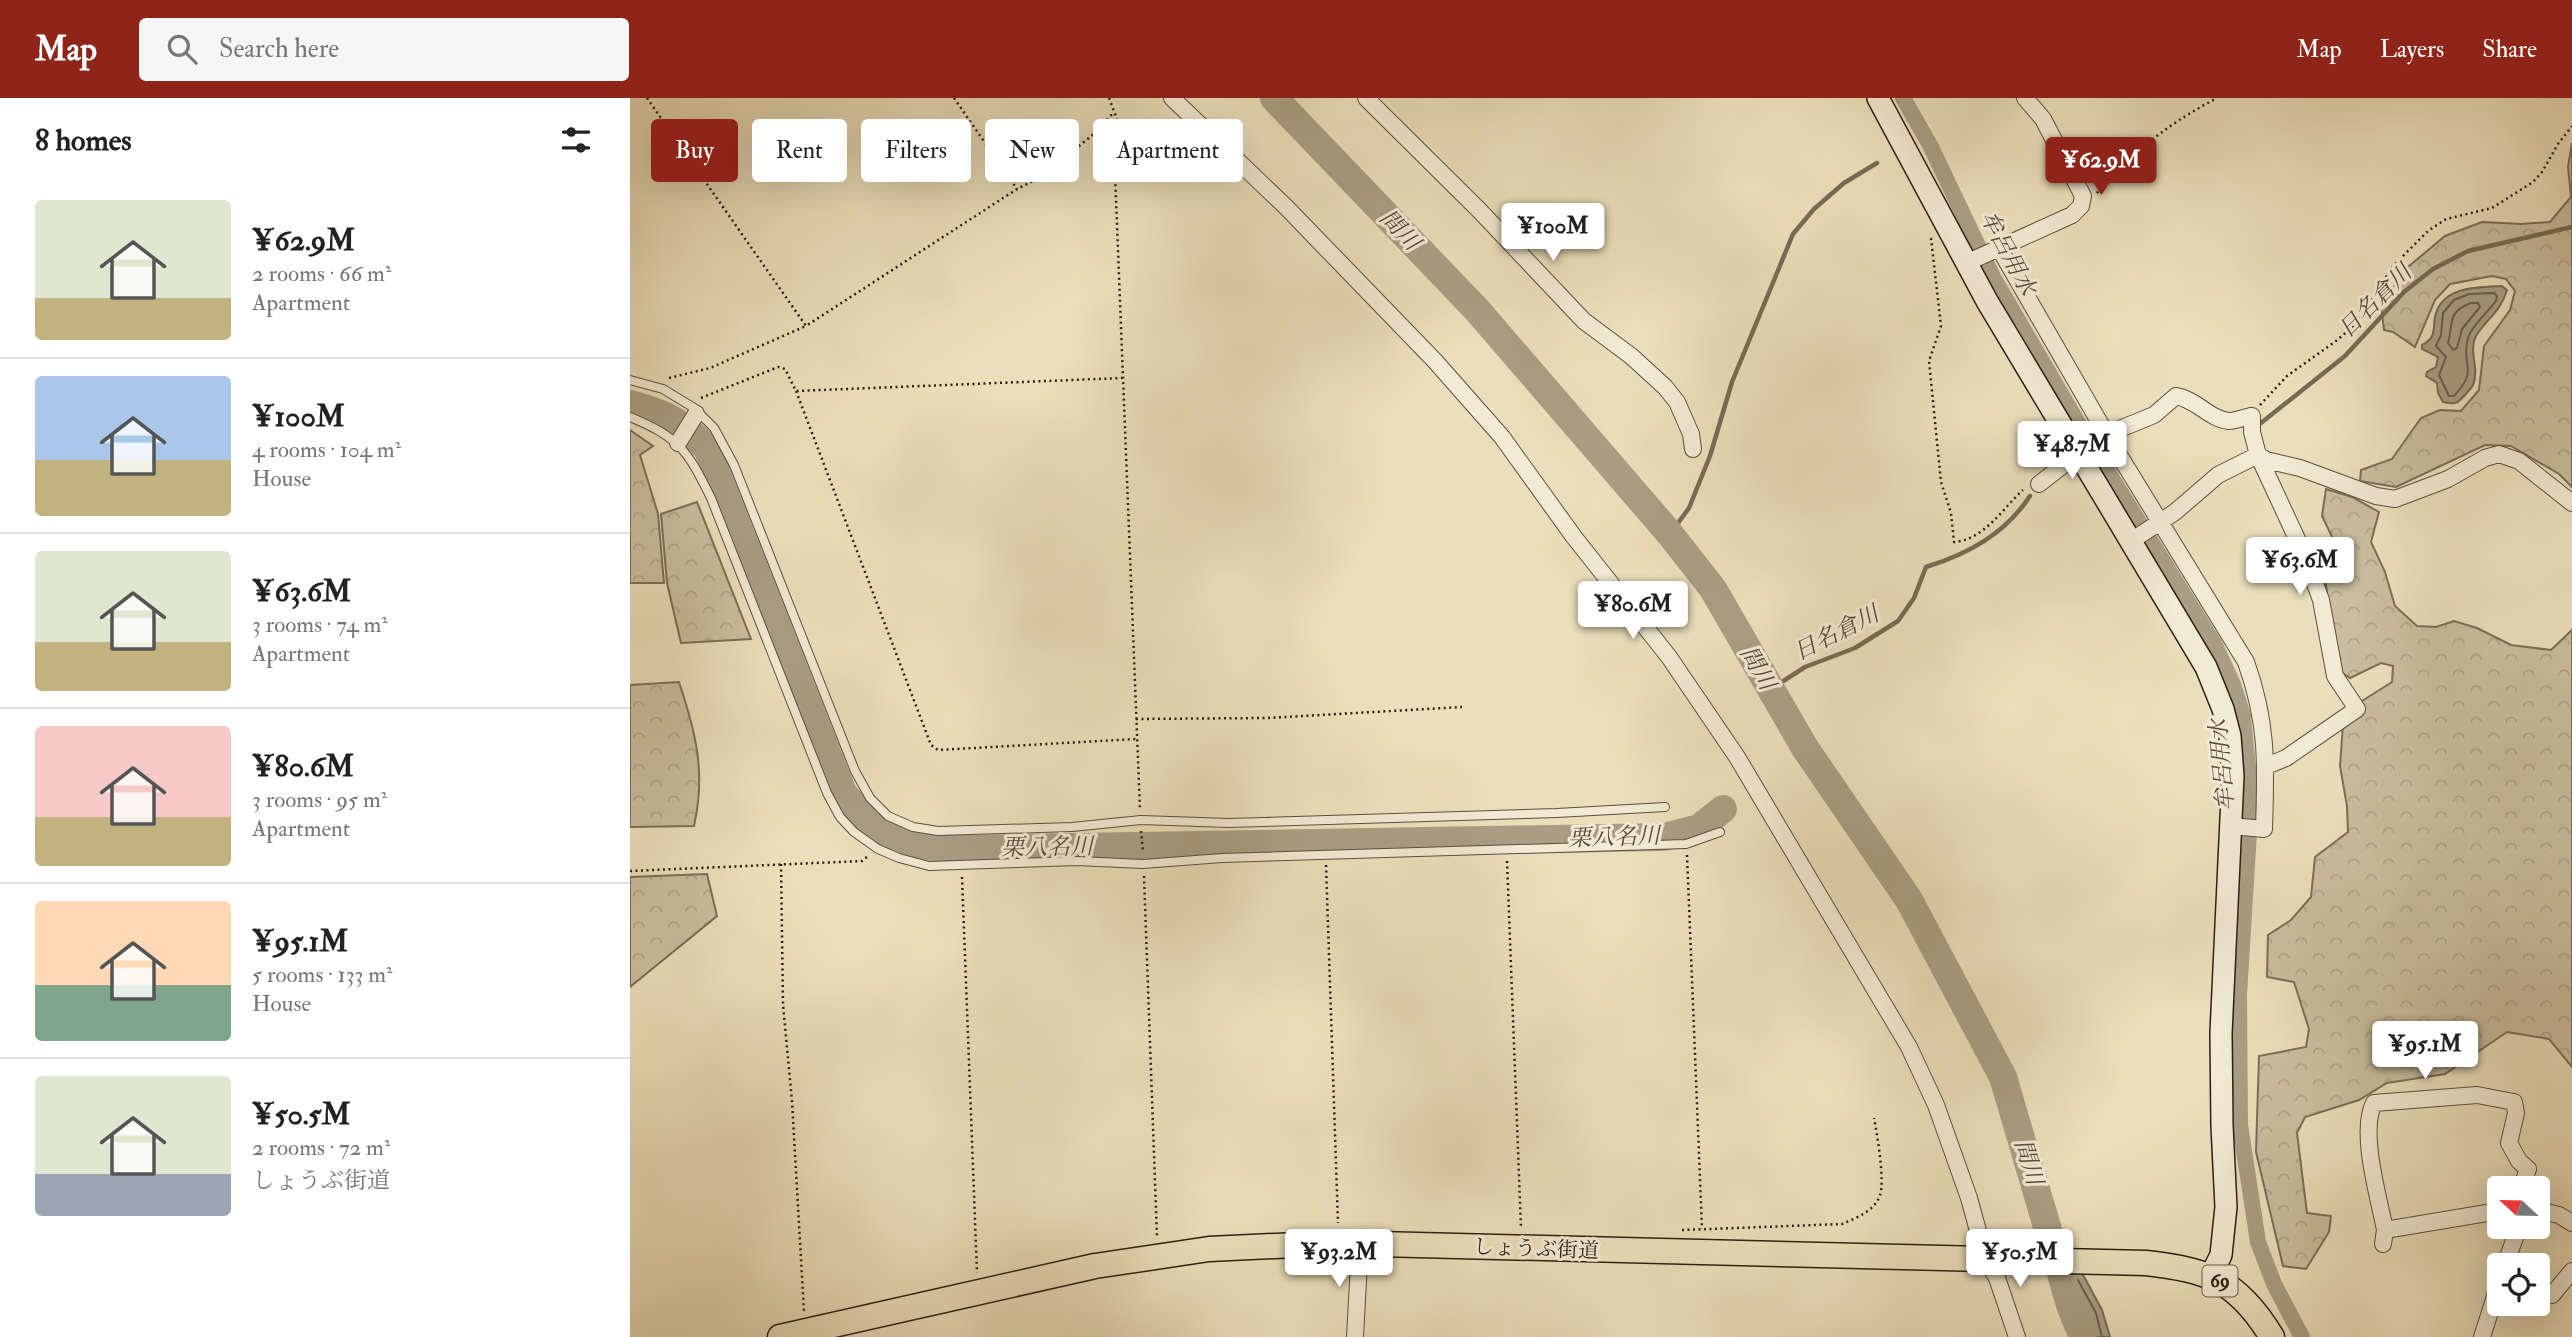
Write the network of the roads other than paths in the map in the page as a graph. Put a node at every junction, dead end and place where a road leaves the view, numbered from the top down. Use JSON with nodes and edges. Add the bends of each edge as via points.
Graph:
{"nodes":[{"id":1,"x":1172,"y":98,"type":"edge"},
{"id":2,"x":1366,"y":98,"type":"edge"},
{"id":3,"x":1878,"y":98,"type":"edge"},
{"id":4,"x":2025,"y":98,"type":"edge"},
{"id":5,"x":1996,"y":249,"type":"junction"},
{"id":6,"x":1970,"y":262,"type":"junction"},
{"id":7,"x":630,"y":380,"type":"edge"},
{"id":8,"x":696,"y":411,"type":"junction"},
{"id":9,"x":630,"y":416,"type":"edge"},
{"id":10,"x":2106,"y":438,"type":"junction"},
{"id":11,"x":680,"y":440,"type":"junction"},
{"id":12,"x":1693,"y":449,"type":"dead end"},
{"id":13,"x":2082,"y":452,"type":"junction"},
{"id":14,"x":2258,"y":455,"type":"junction"},
{"id":15,"x":2039,"y":484,"type":"road end"},
{"id":16,"x":2572,"y":503,"type":"edge"},
{"id":17,"x":2158,"y":522,"type":"junction"},
{"id":18,"x":2134,"y":538,"type":"junction"},
{"id":19,"x":2266,"y":766,"type":"junction"},
{"id":20,"x":1665,"y":807,"type":"dead end"},
{"id":21,"x":2235,"y":827,"type":"junction"},
{"id":22,"x":1720,"y":832,"type":"dead end"},
{"id":23,"x":2525,"y":1176,"type":"edge"},
{"id":24,"x":2550,"y":1213,"type":"edge"},
{"id":25,"x":2487,"y":1214,"type":"edge"},
{"id":26,"x":2572,"y":1223,"type":"edge"},
{"id":27,"x":1350,"y":1244,"type":"junction"},
{"id":28,"x":1993,"y":1260,"type":"junction"},
{"id":29,"x":2572,"y":1271,"type":"edge"},
{"id":30,"x":2211,"y":1275,"type":"junction"},
{"id":31,"x":2552,"y":1295,"type":"dead end"},
{"id":32,"x":2489,"y":1316,"type":"edge"},
{"id":33,"x":780,"y":1337,"type":"edge"},
{"id":34,"x":1355,"y":1337,"type":"edge"},
{"id":35,"x":2017,"y":1337,"type":"edge"},
{"id":36,"x":2273,"y":1337,"type":"edge"},
{"id":37,"x":2482,"y":1337,"type":"edge"}],
"edges":[{"from":1,"to":28,"type":"street","via":[[1286,206],[1460,389],[1502,437],[1669,657],[1737,757],[1909,1047]]},
{"from":2,"to":12,"type":"street","via":[[1584,321],[1665,387],[1677,402]]},
{"from":3,"to":6,"type":"street"},
{"from":4,"to":5,"type":"street","via":[[2049,128],[2083,196],[2072,215]]},
{"from":5,"to":6,"type":"street"},
{"from":5,"to":10,"type":"street"},
{"from":6,"to":13,"type":"street","via":[[1987,302]]},
{"from":7,"to":8,"type":"lane","via":[[663,389]]},
{"from":8,"to":11,"type":"street"},
{"from":8,"to":20,"type":"lane","via":[[714,428],[734,465],[855,771],[870,798],[888,816],[913,827],[937,831]]},
{"from":9,"to":11,"type":"lane"},
{"from":10,"to":13,"type":"street"},
{"from":10,"to":14,"type":"street","via":[[2154,415],[2176,396],[2229,421],[2252,416]]},
{"from":10,"to":17,"type":"street"},
{"from":11,"to":22,"type":"lane","via":[[711,498],[827,793],[854,832],[899,858],[929,866],[1143,862],[1686,844]]},
{"from":13,"to":15,"type":"street"},
{"from":13,"to":18,"type":"street"},
{"from":14,"to":16,"type":"street","via":[[2395,499],[2448,480],[2499,454],[2519,461]]},
{"from":14,"to":17,"type":"street","via":[[2218,475]]},
{"from":14,"to":19,"type":"street","via":[[2304,554],[2320,600],[2335,676],[2357,709],[2286,758]]},
{"from":17,"to":18,"type":"street"},
{"from":17,"to":19,"type":"street","via":[[2246,662],[2258,694]]},
{"from":18,"to":21,"type":"street","via":[[2206,667],[2223,709],[2230,736]]},
{"from":19,"to":21,"type":"street","via":[[2264,829]]},
{"from":21,"to":30,"type":"street","via":[[2221,1033],[2227,1207],[2221,1255]]},
{"from":23,"to":25,"type":"street","via":[[2528,1169],[2509,1143],[2514,1102],[2477,1095],[2374,1103],[2369,1149],[2384,1237]]},
{"from":24,"to":26,"type":"street"},
{"from":27,"to":28,"type":"main road","name":"しょうぶ街道","number":"69"},
{"from":27,"to":33,"type":"main road","name":"しょうぶ街道","number":"69","via":[[1209,1250],[1096,1265]]},
{"from":27,"to":34,"type":"street"},
{"from":28,"to":30,"type":"main road","name":"しょうぶ街道","number":"69","via":[[2146,1263]]},
{"from":28,"to":35,"type":"street"},
{"from":29,"to":31,"type":"street"},
{"from":30,"to":36,"type":"main road","name":"しょうぶ街道","number":"69","via":[[2259,1314]]},
{"from":32,"to":37,"type":"street"}]}
